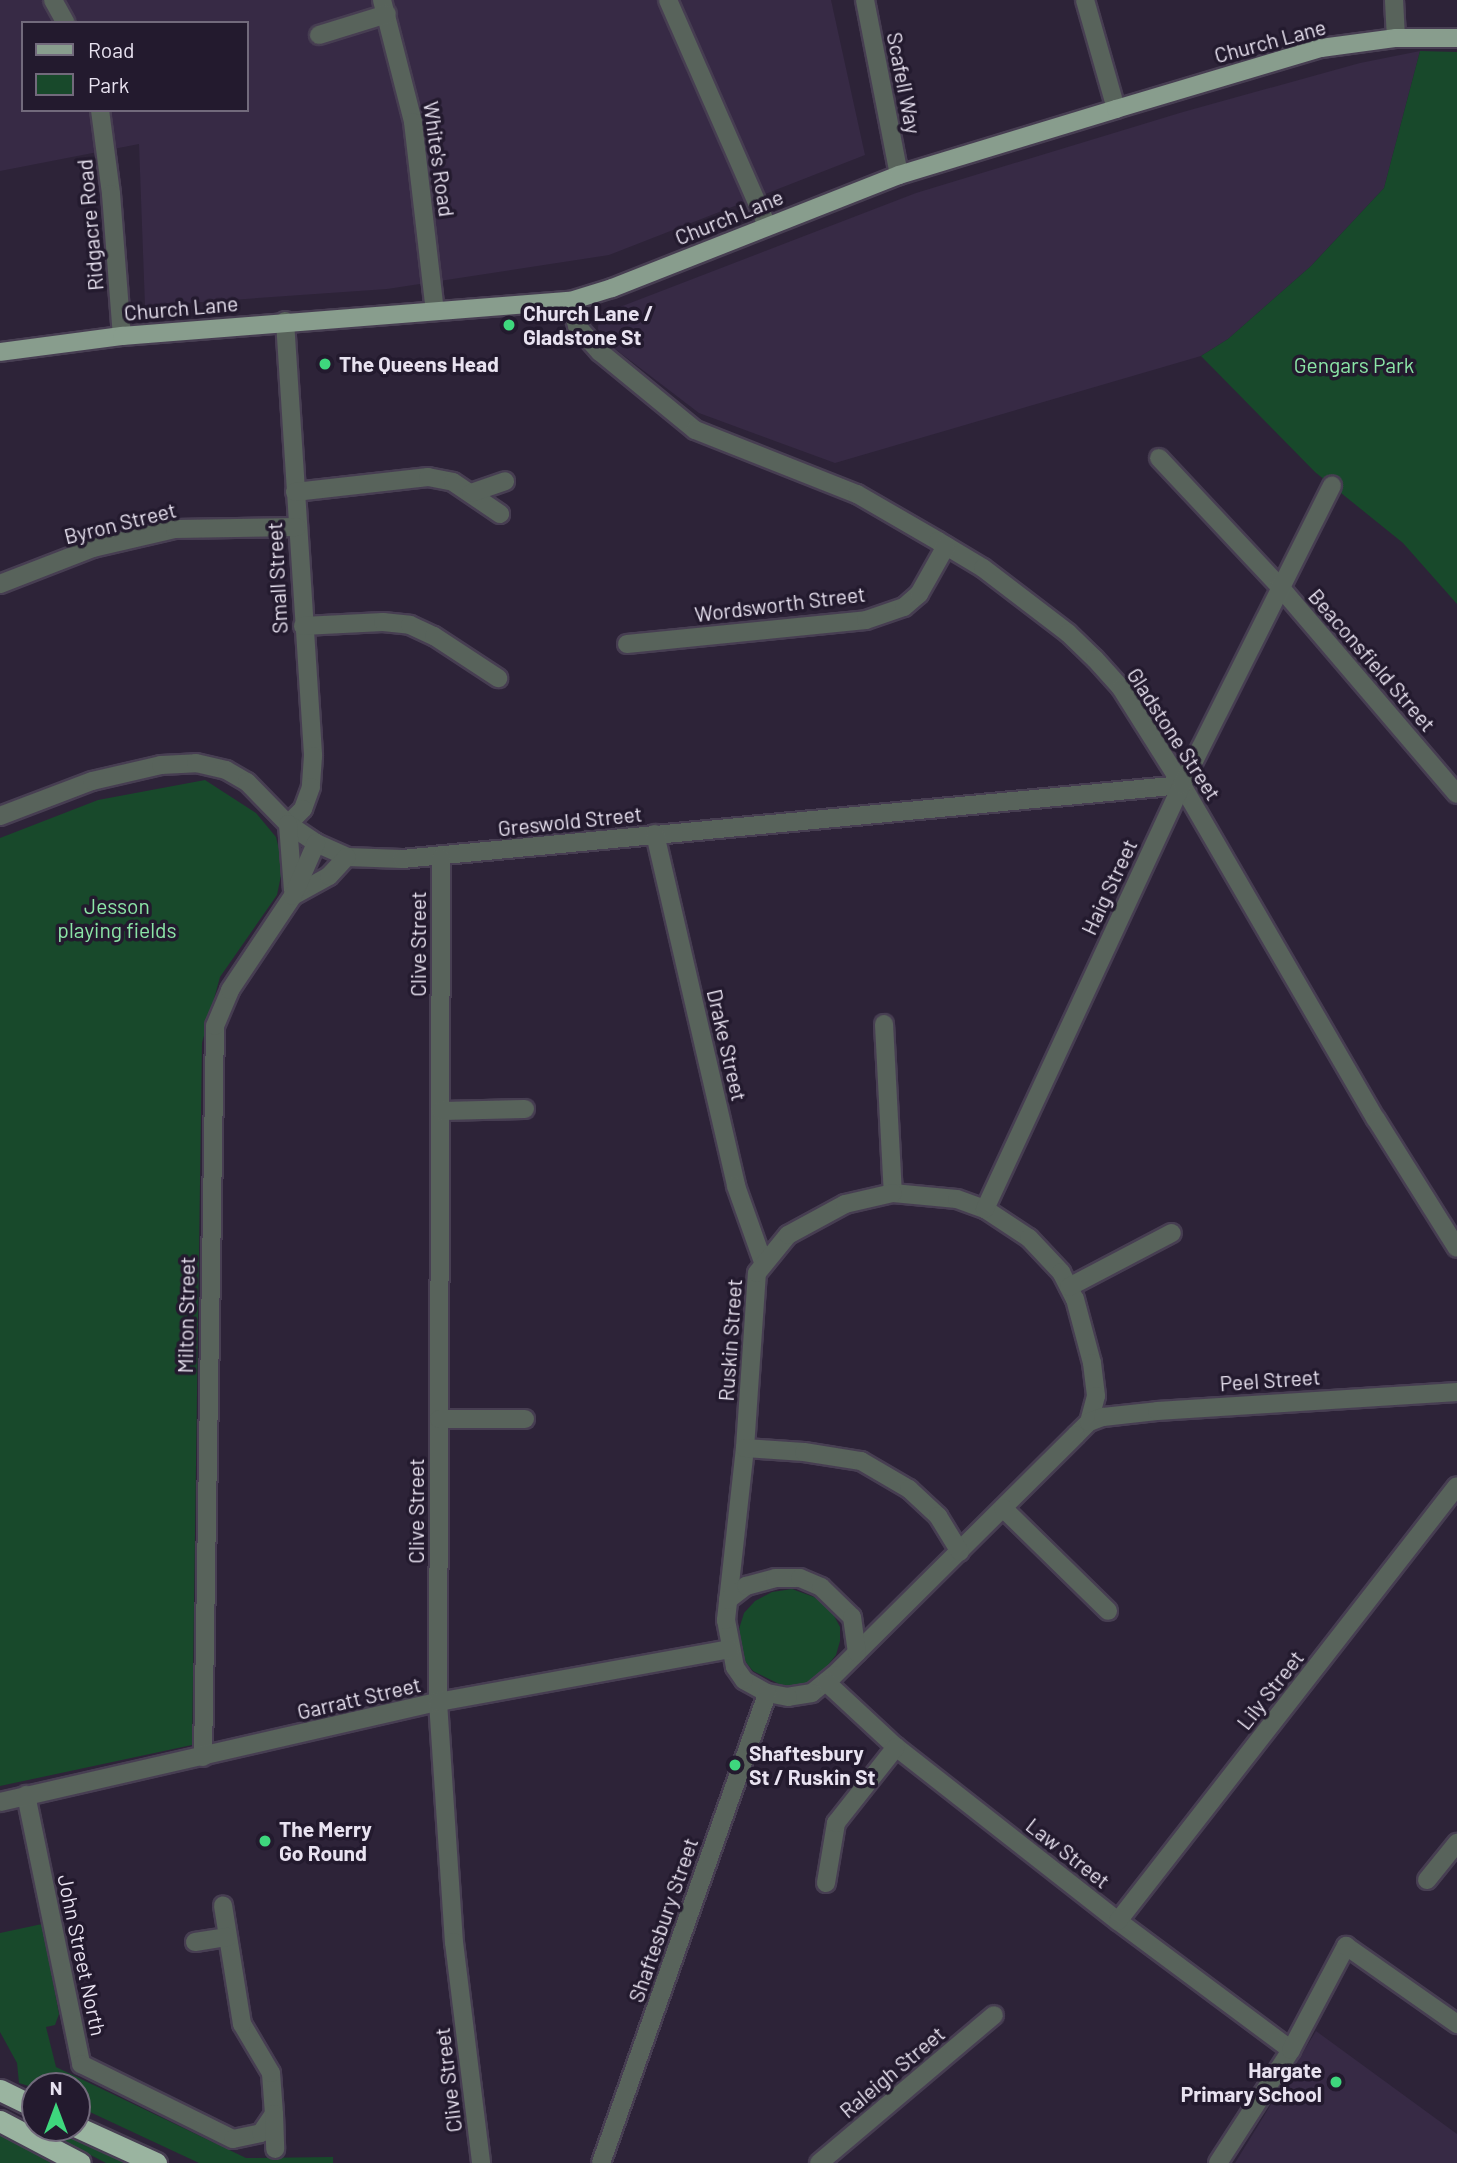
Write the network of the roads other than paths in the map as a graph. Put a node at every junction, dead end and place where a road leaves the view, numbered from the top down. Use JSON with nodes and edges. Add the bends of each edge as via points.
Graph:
{"nodes":[{"id":1,"x":53,"y":0,"type":"edge"},
{"id":2,"x":668,"y":0,"type":"edge"},
{"id":3,"x":864,"y":0,"type":"edge"},
{"id":4,"x":1085,"y":0,"type":"edge"},
{"id":5,"x":1394,"y":0,"type":"edge"},
{"id":6,"x":384,"y":7,"type":"edge"},
{"id":7,"x":65,"y":21,"type":"edge"},
{"id":8,"x":319,"y":35,"type":"dead end"},
{"id":9,"x":1396,"y":38,"type":"junction"},
{"id":10,"x":1457,"y":38,"type":"edge"},
{"id":11,"x":1116,"y":109,"type":"junction"},
{"id":12,"x":100,"y":112,"type":"edge"},
{"id":13,"x":899,"y":175,"type":"junction"},
{"id":14,"x":767,"y":225,"type":"junction"},
{"id":15,"x":570,"y":301,"type":"junction"},
{"id":16,"x":435,"y":311,"type":"junction"},
{"id":17,"x":285,"y":321,"type":"junction"},
{"id":18,"x":122,"y":336,"type":"junction"},
{"id":19,"x":0,"y":352,"type":"edge"},
{"id":20,"x":1159,"y":458,"type":"dead end"},
{"id":21,"x":505,"y":481,"type":"dead end"},
{"id":22,"x":1332,"y":485,"type":"dead end"},
{"id":23,"x":295,"y":492,"type":"junction"},
{"id":24,"x":471,"y":493,"type":"junction"},
{"id":25,"x":500,"y":514,"type":"dead end"},
{"id":26,"x":297,"y":527,"type":"junction"},
{"id":27,"x":946,"y":545,"type":"junction"},
{"id":28,"x":0,"y":583,"type":"edge"},
{"id":29,"x":1280,"y":587,"type":"junction"},
{"id":30,"x":303,"y":626,"type":"junction"},
{"id":31,"x":627,"y":644,"type":"dead end"},
{"id":32,"x":498,"y":678,"type":"dead end"},
{"id":33,"x":1182,"y":785,"type":"junction"},
{"id":34,"x":1457,"y":794,"type":"edge"},
{"id":35,"x":0,"y":816,"type":"edge"},
{"id":36,"x":288,"y":824,"type":"junction"},
{"id":37,"x":656,"y":834,"type":"junction"},
{"id":38,"x":316,"y":843,"type":"junction"},
{"id":39,"x":347,"y":857,"type":"junction"},
{"id":40,"x":441,"y":858,"type":"junction"},
{"id":41,"x":293,"y":896,"type":"junction"},
{"id":42,"x":884,"y":1024,"type":"dead end"},
{"id":43,"x":525,"y":1109,"type":"dead end"},
{"id":44,"x":441,"y":1111,"type":"junction"},
{"id":45,"x":893,"y":1193,"type":"junction"},
{"id":46,"x":985,"y":1209,"type":"junction"},
{"id":47,"x":1171,"y":1233,"type":"dead end"},
{"id":48,"x":1457,"y":1248,"type":"edge"},
{"id":49,"x":763,"y":1262,"type":"junction"},
{"id":50,"x":1069,"y":1287,"type":"junction"},
{"id":51,"x":1457,"y":1392,"type":"edge"},
{"id":52,"x":439,"y":1419,"type":"junction"},
{"id":53,"x":526,"y":1419,"type":"dead end"},
{"id":54,"x":1088,"y":1422,"type":"junction"},
{"id":55,"x":745,"y":1448,"type":"junction"},
{"id":56,"x":1457,"y":1486,"type":"edge"},
{"id":57,"x":1003,"y":1508,"type":"junction"},
{"id":58,"x":960,"y":1552,"type":"junction"},
{"id":59,"x":728,"y":1600,"type":"junction"},
{"id":60,"x":1108,"y":1611,"type":"dead end"},
{"id":61,"x":730,"y":1649,"type":"junction"},
{"id":62,"x":857,"y":1653,"type":"junction"},
{"id":63,"x":826,"y":1682,"type":"junction"},
{"id":64,"x":767,"y":1693,"type":"junction"},
{"id":65,"x":438,"y":1702,"type":"junction"},
{"id":66,"x":896,"y":1747,"type":"junction"},
{"id":67,"x":203,"y":1757,"type":"junction"},
{"id":68,"x":26,"y":1795,"type":"junction"},
{"id":69,"x":0,"y":1802,"type":"edge"},
{"id":70,"x":1457,"y":1843,"type":"edge"},
{"id":71,"x":1427,"y":1880,"type":"dead end"},
{"id":72,"x":826,"y":1883,"type":"dead end"},
{"id":73,"x":223,"y":1906,"type":"dead end"},
{"id":74,"x":1118,"y":1921,"type":"junction"},
{"id":75,"x":228,"y":1937,"type":"junction"},
{"id":76,"x":195,"y":1942,"type":"dead end"},
{"id":77,"x":995,"y":2015,"type":"dead end"},
{"id":78,"x":1457,"y":2024,"type":"edge"},
{"id":79,"x":1293,"y":2047,"type":"junction"},
{"id":80,"x":0,"y":2090,"type":"edge"},
{"id":81,"x":21,"y":2100,"type":"edge"},
{"id":82,"x":274,"y":2114,"type":"junction"},
{"id":83,"x":0,"y":2121,"type":"edge"},
{"id":84,"x":91,"y":2133,"type":"edge"},
{"id":85,"x":275,"y":2149,"type":"dead end"},
{"id":86,"x":79,"y":2163,"type":"edge"},
{"id":87,"x":156,"y":2163,"type":"edge"},
{"id":88,"x":481,"y":2163,"type":"edge"},
{"id":89,"x":601,"y":2163,"type":"edge"},
{"id":90,"x":819,"y":2163,"type":"edge"},
{"id":91,"x":1218,"y":2163,"type":"edge"}],
"edges":[{"from":1,"to":7,"type":"street"},
{"from":2,"to":14,"type":"street"},
{"from":3,"to":13,"type":"street","name":"Scafell Way"},
{"from":4,"to":11,"type":"street"},
{"from":5,"to":9,"type":"street"},
{"from":6,"to":8,"type":"street","name":"White's Road"},
{"from":6,"to":16,"type":"street","name":"White's Road","via":[[413,122]]},
{"from":9,"to":10,"type":"main road","name":"Church Lane"},
{"from":9,"to":11,"type":"main road","name":"Church Lane","via":[[1321,48]]},
{"from":11,"to":13,"type":"main road","name":"Church Lane"},
{"from":12,"to":18,"type":"street","name":"Ridgacre Road"},
{"from":13,"to":14,"type":"main road","name":"Church Lane"},
{"from":14,"to":15,"type":"main road","name":"Church Lane"},
{"from":15,"to":16,"type":"main road","name":"Church Lane"},
{"from":15,"to":27,"type":"street","name":"Gladstone Street","via":[[576,326],[600,352],[695,430],[857,494]]},
{"from":16,"to":17,"type":"main road","name":"Church Lane"},
{"from":17,"to":18,"type":"main road","name":"Church Lane"},
{"from":17,"to":23,"type":"street","name":"Small Street"},
{"from":18,"to":19,"type":"main road","name":"Church Lane"},
{"from":20,"to":29,"type":"street"},
{"from":21,"to":24,"type":"street"},
{"from":22,"to":29,"type":"street","name":"Haig Street"},
{"from":23,"to":24,"type":"street","via":[[428,477],[453,482]]},
{"from":23,"to":26,"type":"street","name":"Small Street"},
{"from":24,"to":25,"type":"street"},
{"from":26,"to":28,"type":"street","name":"Byron Street","via":[[175,529],[93,548]]},
{"from":26,"to":30,"type":"street","name":"Small Street"},
{"from":27,"to":31,"type":"street","name":"Wordsworth Street","via":[[919,594],[904,607],[866,620]]},
{"from":27,"to":33,"type":"street","name":"Gladstone Street","via":[[1068,633],[1095,659],[1121,688]]},
{"from":29,"to":33,"type":"street","name":"Haig Street"},
{"from":29,"to":34,"type":"street","name":"Beaconsfield Street"},
{"from":30,"to":32,"type":"street","via":[[410,625]]},
{"from":30,"to":36,"type":"street","name":"Small Street","via":[[313,756],[311,788],[303,810]]},
{"from":33,"to":37,"type":"street","name":"Greswold Street"},
{"from":33,"to":46,"type":"street","name":"Haig Street"},
{"from":33,"to":48,"type":"street","name":"Gladstone Street","via":[[1376,1119]]},
{"from":35,"to":36,"type":"street","name":"Greswold Street","via":[[92,781],[161,765],[196,763],[226,769],[247,782]]},
{"from":36,"to":38,"type":"street","name":"Greswold Street"},
{"from":36,"to":41,"type":"street"},
{"from":37,"to":40,"type":"street","name":"Greswold Street"},
{"from":37,"to":49,"type":"street","name":"Drake Street","via":[[736,1186]]},
{"from":38,"to":39,"type":"street","name":"Greswold Street"},
{"from":38,"to":41,"type":"street","name":"Milton Street"},
{"from":39,"to":40,"type":"street","name":"Greswold Street"},
{"from":39,"to":41,"type":"street","name":"Milton Street","via":[[329,876]]},
{"from":40,"to":44,"type":"street","name":"Clive Street"},
{"from":41,"to":67,"type":"street","name":"Milton Street","via":[[230,990],[215,1026]]},
{"from":42,"to":45,"type":"street"},
{"from":43,"to":44,"type":"street"},
{"from":44,"to":52,"type":"street","name":"Clive Street"},
{"from":45,"to":46,"type":"street","name":"Ruskin Street","via":[[957,1199]]},
{"from":45,"to":49,"type":"street","name":"Ruskin Street","via":[[845,1204],[788,1235]]},
{"from":46,"to":50,"type":"street","name":"Ruskin Street","via":[[1029,1238]]},
{"from":47,"to":50,"type":"street"},
{"from":49,"to":55,"type":"street","name":"Ruskin Street","via":[[755,1286]]},
{"from":50,"to":54,"type":"street","name":"Ruskin Street","via":[[1092,1363],[1096,1396]]},
{"from":51,"to":54,"type":"street","name":"Peel Street","via":[[1157,1412]]},
{"from":52,"to":53,"type":"street"},
{"from":52,"to":65,"type":"street","name":"Clive Street"},
{"from":54,"to":57,"type":"street"},
{"from":55,"to":58,"type":"street","via":[[860,1461],[909,1489],[938,1516]]},
{"from":55,"to":59,"type":"street","name":"Ruskin Street"},
{"from":56,"to":74,"type":"street","name":"Lily Street"},
{"from":57,"to":58,"type":"street"},
{"from":57,"to":60,"type":"street"},
{"from":58,"to":62,"type":"street"},
{"from":59,"to":61,"type":"street","name":"Ruskin Street"},
{"from":59,"to":62,"type":"street","via":[[746,1586],[775,1578],[800,1578],[828,1593],[852,1617]]},
{"from":61,"to":64,"type":"street","name":"Ruskin Street","via":[[744,1679]]},
{"from":61,"to":65,"type":"street","name":"Garratt Street"},
{"from":62,"to":63,"type":"street"},
{"from":63,"to":64,"type":"street","via":[[812,1693],[788,1697]]},
{"from":63,"to":66,"type":"street","name":"Law Street"},
{"from":64,"to":89,"type":"street","name":"Shaftesbury Street"},
{"from":65,"to":67,"type":"street","name":"Garratt Street"},
{"from":65,"to":88,"type":"street","name":"Clive Street","via":[[454,1942]]},
{"from":66,"to":72,"type":"street","via":[[836,1823]]},
{"from":66,"to":74,"type":"street","name":"Law Street"},
{"from":67,"to":68,"type":"street","name":"Garratt Street"},
{"from":68,"to":69,"type":"street","name":"Garratt Street"},
{"from":68,"to":82,"type":"street","name":"John Street North","via":[[81,2064],[233,2139],[261,2133]]},
{"from":70,"to":71,"type":"street"},
{"from":73,"to":75,"type":"street"},
{"from":74,"to":79,"type":"street","name":"Law Street"},
{"from":75,"to":76,"type":"street"},
{"from":75,"to":82,"type":"street","via":[[242,2024],[271,2073]]},
{"from":77,"to":90,"type":"street","name":"Raleigh Street"},
{"from":78,"to":79,"type":"street","via":[[1346,1946]]},
{"from":79,"to":91,"type":"street"},
{"from":80,"to":81,"type":"highway"},
{"from":82,"to":85,"type":"street"},
{"from":83,"to":86,"type":"highway"},
{"from":84,"to":87,"type":"highway"}]}
